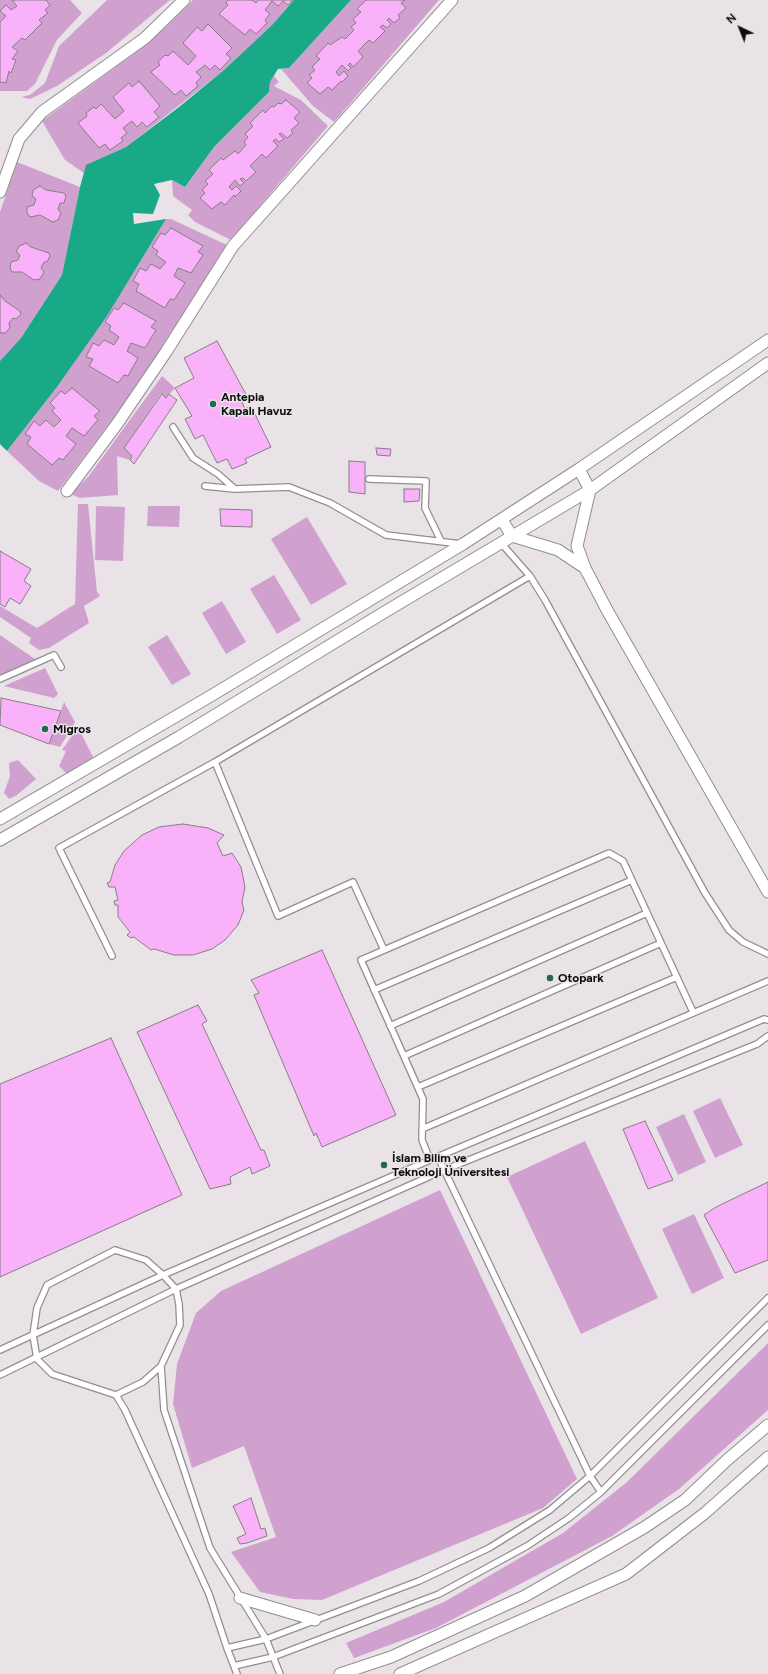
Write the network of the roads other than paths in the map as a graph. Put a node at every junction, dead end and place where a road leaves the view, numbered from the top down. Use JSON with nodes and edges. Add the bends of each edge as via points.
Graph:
{"nodes":[{"id":1,"x":184,"y":0,"type":"edge"},
{"id":2,"x":452,"y":0,"type":"edge"},
{"id":3,"x":0,"y":192,"type":"edge"},
{"id":4,"x":768,"y":340,"type":"edge"},
{"id":5,"x":768,"y":363,"type":"edge"},
{"id":6,"x":173,"y":427,"type":"dead end"},
{"id":7,"x":579,"y":470,"type":"junction"},
{"id":8,"x":370,"y":479,"type":"dead end"},
{"id":9,"x":205,"y":486,"type":"dead end"},
{"id":10,"x":235,"y":489,"type":"junction"},
{"id":11,"x":590,"y":490,"type":"junction"},
{"id":12,"x":67,"y":491,"type":"dead end"},
{"id":13,"x":502,"y":520,"type":"junction"},
{"id":14,"x":512,"y":536,"type":"junction"},
{"id":15,"x":441,"y":541,"type":"junction"},
{"id":16,"x":501,"y":543,"type":"junction"},
{"id":17,"x":463,"y":544,"type":"junction"},
{"id":18,"x":585,"y":568,"type":"junction"},
{"id":19,"x":530,"y":576,"type":"junction"},
{"id":20,"x":61,"y":667,"type":"dead end"},
{"id":21,"x":0,"y":679,"type":"edge"},
{"id":22,"x":215,"y":762,"type":"junction"},
{"id":23,"x":0,"y":819,"type":"edge"},
{"id":24,"x":0,"y":840,"type":"edge"},
{"id":25,"x":632,"y":880,"type":"junction"},
{"id":26,"x":768,"y":892,"type":"edge"},
{"id":27,"x":647,"y":913,"type":"junction"},
{"id":28,"x":661,"y":943,"type":"junction"},
{"id":29,"x":384,"y":950,"type":"junction"},
{"id":30,"x":768,"y":954,"type":"edge"},
{"id":31,"x":112,"y":956,"type":"dead end"},
{"id":32,"x":677,"y":977,"type":"junction"},
{"id":33,"x":768,"y":981,"type":"edge"},
{"id":34,"x":374,"y":990,"type":"junction"},
{"id":35,"x":693,"y":1012,"type":"junction"},
{"id":36,"x":768,"y":1020,"type":"edge"},
{"id":37,"x":390,"y":1026,"type":"junction"},
{"id":38,"x":768,"y":1036,"type":"edge"},
{"id":39,"x":404,"y":1056,"type":"junction"},
{"id":40,"x":418,"y":1087,"type":"junction"},
{"id":41,"x":422,"y":1129,"type":"junction"},
{"id":42,"x":438,"y":1157,"type":"junction"},
{"id":43,"x":430,"y":1160,"type":"junction"},
{"id":44,"x":444,"y":1170,"type":"junction"},
{"id":45,"x":163,"y":1275,"type":"junction"},
{"id":46,"x":176,"y":1289,"type":"junction"},
{"id":47,"x":768,"y":1298,"type":"edge"},
{"id":48,"x":768,"y":1325,"type":"edge"},
{"id":49,"x":33,"y":1335,"type":"junction"},
{"id":50,"x":0,"y":1350,"type":"edge"},
{"id":51,"x":37,"y":1359,"type":"junction"},
{"id":52,"x":162,"y":1366,"type":"junction"},
{"id":53,"x":0,"y":1376,"type":"edge"},
{"id":54,"x":116,"y":1395,"type":"junction"},
{"id":55,"x":768,"y":1426,"type":"edge"},
{"id":56,"x":768,"y":1458,"type":"edge"},
{"id":57,"x":590,"y":1476,"type":"junction"},
{"id":58,"x":600,"y":1492,"type":"junction"},
{"id":59,"x":240,"y":1598,"type":"junction"},
{"id":60,"x":315,"y":1620,"type":"junction"},
{"id":61,"x":266,"y":1639,"type":"junction"},
{"id":62,"x":227,"y":1648,"type":"junction"},
{"id":63,"x":273,"y":1657,"type":"junction"},
{"id":64,"x":234,"y":1666,"type":"junction"},
{"id":65,"x":237,"y":1674,"type":"edge"},
{"id":66,"x":280,"y":1674,"type":"edge"},
{"id":67,"x":340,"y":1674,"type":"edge"},
{"id":68,"x":400,"y":1674,"type":"edge"}],
"edges":[{"from":1,"to":3,"type":"street","via":[[145,38],[42,112],[19,139]]},
{"from":2,"to":12,"type":"street","via":[[233,246],[166,352]]},
{"from":4,"to":7,"type":"street"},
{"from":5,"to":11,"type":"street"},
{"from":6,"to":10,"type":"lane","via":[[192,458],[218,474]]},
{"from":7,"to":11,"type":"street"},
{"from":7,"to":13,"type":"street"},
{"from":8,"to":15,"type":"lane","via":[[426,481],[425,508]]},
{"from":9,"to":10,"type":"lane"},
{"from":10,"to":15,"type":"lane","via":[[289,487],[330,503],[386,534]]},
{"from":11,"to":14,"type":"street"},
{"from":11,"to":18,"type":"street","via":[[577,546]]},
{"from":13,"to":14,"type":"street"},
{"from":13,"to":17,"type":"street"},
{"from":14,"to":16,"type":"street"},
{"from":14,"to":18,"type":"street","via":[[558,550]]},
{"from":15,"to":17,"type":"lane"},
{"from":16,"to":19,"type":"lane"},
{"from":16,"to":24,"type":"street","via":[[179,737]]},
{"from":17,"to":23,"type":"street"},
{"from":18,"to":26,"type":"street"},
{"from":19,"to":22,"type":"lane"},
{"from":19,"to":30,"type":"lane","via":[[704,894],[728,930],[743,942]]},
{"from":20,"to":21,"type":"lane","via":[[54,655]]},
{"from":22,"to":29,"type":"lane","via":[[278,916],[353,882]]},
{"from":22,"to":31,"type":"lane","via":[[59,848]]},
{"from":25,"to":27,"type":"lane"},
{"from":25,"to":29,"type":"lane","via":[[623,861],[609,854]]},
{"from":25,"to":34,"type":"lane"},
{"from":27,"to":28,"type":"lane"},
{"from":27,"to":37,"type":"lane"},
{"from":28,"to":32,"type":"lane"},
{"from":28,"to":39,"type":"lane"},
{"from":29,"to":34,"type":"lane","via":[[361,960]]},
{"from":32,"to":35,"type":"lane"},
{"from":32,"to":40,"type":"lane"},
{"from":33,"to":35,"type":"lane"},
{"from":34,"to":37,"type":"lane"},
{"from":35,"to":41,"type":"lane"},
{"from":36,"to":42,"type":"lane","via":[[764,1019]]},
{"from":37,"to":39,"type":"lane"},
{"from":38,"to":44,"type":"lane","via":[[757,1044]]},
{"from":39,"to":40,"type":"lane"},
{"from":40,"to":41,"type":"lane","via":[[423,1099]]},
{"from":41,"to":43,"type":"lane","via":[[422,1140]]},
{"from":42,"to":43,"type":"lane"},
{"from":42,"to":44,"type":"lane"},
{"from":43,"to":45,"type":"lane"},
{"from":44,"to":46,"type":"lane"},
{"from":44,"to":57,"type":"lane"},
{"from":45,"to":46,"type":"lane"},
{"from":45,"to":49,"type":"lane"},
{"from":45,"to":49,"type":"lane","via":[[146,1260],[115,1250],[47,1285],[37,1308]]},
{"from":46,"to":51,"type":"lane"},
{"from":46,"to":52,"type":"lane","via":[[180,1325]]},
{"from":47,"to":57,"type":"lane"},
{"from":48,"to":58,"type":"lane"},
{"from":49,"to":50,"type":"lane"},
{"from":49,"to":51,"type":"lane"},
{"from":51,"to":53,"type":"lane"},
{"from":51,"to":54,"type":"lane","via":[[52,1374]]},
{"from":52,"to":54,"type":"lane","via":[[143,1382]]},
{"from":52,"to":59,"type":"lane","via":[[164,1410],[210,1548]]},
{"from":54,"to":62,"type":"lane","via":[[209,1594]]},
{"from":55,"to":67,"type":"street","via":[[685,1500],[645,1527],[525,1596],[391,1657]]},
{"from":56,"to":68,"type":"street","via":[[705,1513],[626,1574]]},
{"from":57,"to":58,"type":"lane"},
{"from":57,"to":60,"type":"lane","via":[[550,1510],[490,1548],[419,1581]]},
{"from":58,"to":63,"type":"lane","via":[[569,1518],[528,1546],[439,1594]]},
{"from":59,"to":60,"type":"street"},
{"from":59,"to":61,"type":"lane"},
{"from":60,"to":61,"type":"lane"},
{"from":61,"to":62,"type":"lane"},
{"from":61,"to":63,"type":"lane"},
{"from":62,"to":64,"type":"lane"},
{"from":63,"to":64,"type":"lane"},
{"from":63,"to":66,"type":"lane"},
{"from":64,"to":65,"type":"lane"}]}
